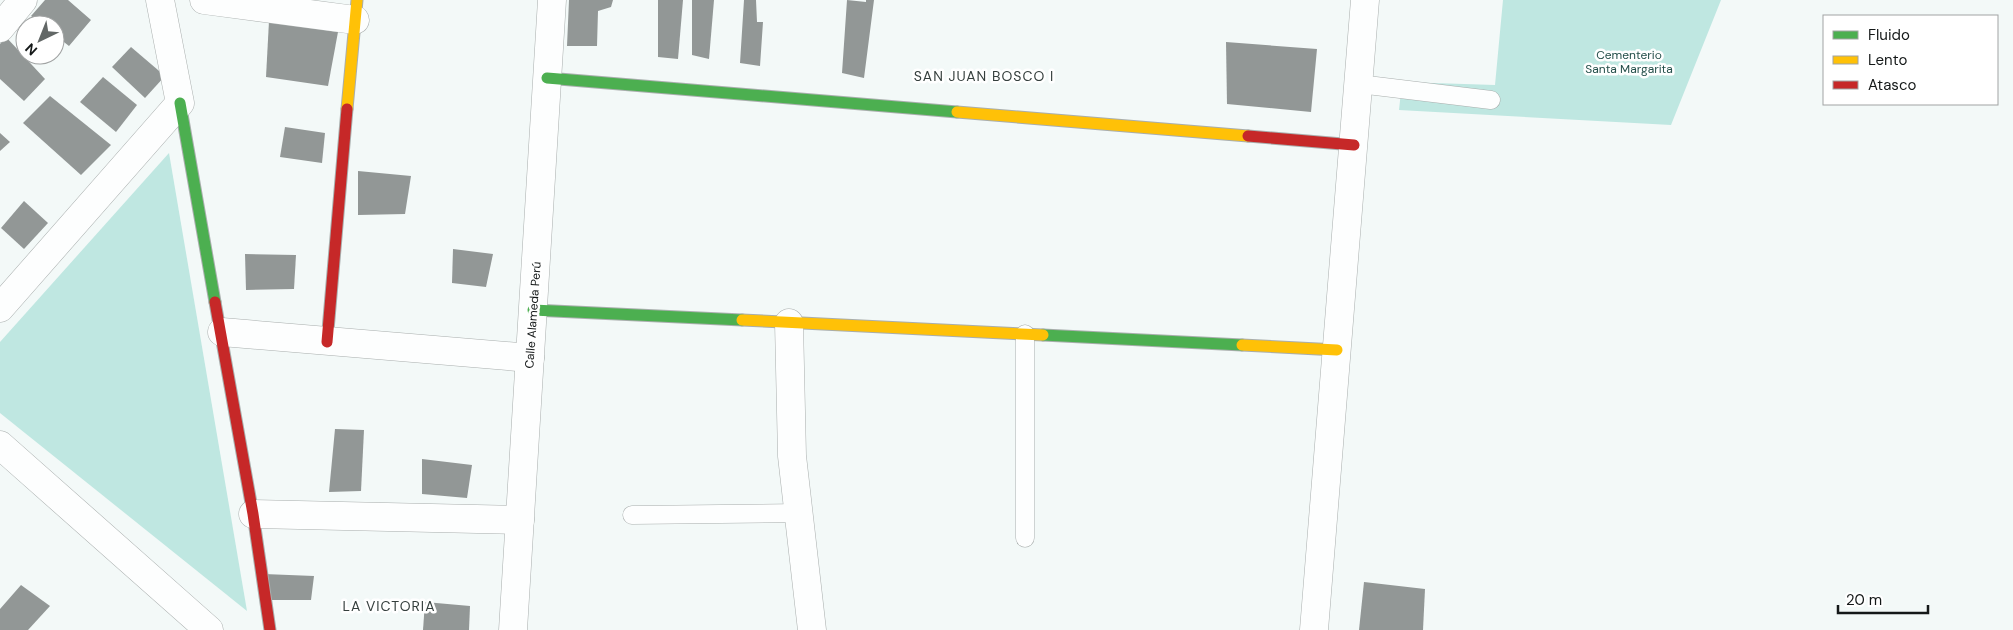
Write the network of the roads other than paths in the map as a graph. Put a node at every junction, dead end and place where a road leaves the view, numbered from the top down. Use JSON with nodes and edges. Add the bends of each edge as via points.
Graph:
{"nodes":[{"id":1,"x":23,"y":0,"type":"edge"},
{"id":2,"x":160,"y":0,"type":"edge"},
{"id":3,"x":204,"y":0,"type":"edge"},
{"id":4,"x":552,"y":0,"type":"edge"},
{"id":5,"x":1365,"y":0,"type":"edge"},
{"id":6,"x":356,"y":10,"type":"edge"},
{"id":7,"x":0,"y":28,"type":"edge"},
{"id":8,"x":548,"y":78,"type":"junction"},
{"id":9,"x":1359,"y":84,"type":"junction"},
{"id":10,"x":1491,"y":100,"type":"dead end"},
{"id":11,"x":180,"y":103,"type":"junction"},
{"id":12,"x":1354,"y":145,"type":"junction"},
{"id":13,"x":2,"y":301,"type":"edge"},
{"id":14,"x":533,"y":310,"type":"junction"},
{"id":15,"x":789,"y":322,"type":"junction"},
{"id":16,"x":222,"y":332,"type":"junction"},
{"id":17,"x":1025,"y":334,"type":"junction"},
{"id":18,"x":327,"y":342,"type":"junction"},
{"id":19,"x":1337,"y":350,"type":"junction"},
{"id":20,"x":530,"y":358,"type":"junction"},
{"id":21,"x":0,"y":445,"type":"edge"},
{"id":22,"x":253,"y":514,"type":"junction"},
{"id":23,"x":799,"y":514,"type":"junction"},
{"id":24,"x":632,"y":515,"type":"dead end"},
{"id":25,"x":520,"y":520,"type":"junction"},
{"id":26,"x":1025,"y":538,"type":"dead end"},
{"id":27,"x":209,"y":630,"type":"edge"},
{"id":28,"x":270,"y":630,"type":"edge"},
{"id":29,"x":513,"y":630,"type":"edge"},
{"id":30,"x":812,"y":630,"type":"edge"},
{"id":31,"x":1314,"y":630,"type":"edge"}],
"edges":[{"from":1,"to":7,"type":"street"},
{"from":2,"to":11,"type":"street"},
{"from":3,"to":6,"type":"street"},
{"from":4,"to":8,"type":"street","name":"Calle Alameda Perú"},
{"from":5,"to":9,"type":"street"},
{"from":6,"to":18,"type":"street"},
{"from":8,"to":12,"type":"street"},
{"from":8,"to":14,"type":"street","name":"Calle Alameda Perú"},
{"from":9,"to":10,"type":"lane"},
{"from":9,"to":12,"type":"street"},
{"from":11,"to":13,"type":"street"},
{"from":11,"to":16,"type":"street"},
{"from":12,"to":19,"type":"street"},
{"from":14,"to":15,"type":"street"},
{"from":14,"to":20,"type":"street","name":"Calle Alameda Perú"},
{"from":15,"to":17,"type":"street"},
{"from":15,"to":23,"type":"street","via":[[792,456]]},
{"from":16,"to":18,"type":"street"},
{"from":16,"to":22,"type":"street"},
{"from":17,"to":19,"type":"street"},
{"from":17,"to":26,"type":"lane"},
{"from":18,"to":20,"type":"street"},
{"from":19,"to":31,"type":"street"},
{"from":20,"to":25,"type":"street","name":"Calle Alameda Perú"},
{"from":21,"to":27,"type":"street"},
{"from":22,"to":25,"type":"street"},
{"from":22,"to":28,"type":"street"},
{"from":23,"to":24,"type":"lane"},
{"from":23,"to":30,"type":"street"},
{"from":25,"to":29,"type":"street","name":"Calle Alameda Perú"}]}
